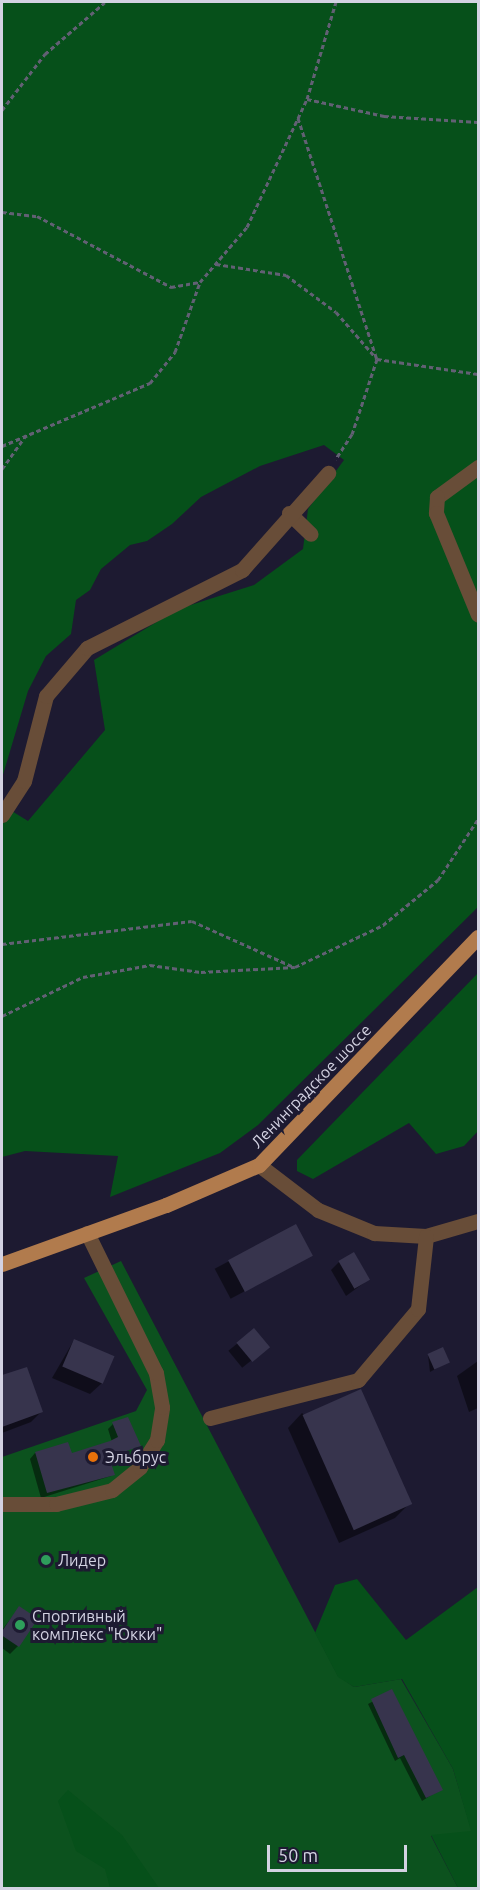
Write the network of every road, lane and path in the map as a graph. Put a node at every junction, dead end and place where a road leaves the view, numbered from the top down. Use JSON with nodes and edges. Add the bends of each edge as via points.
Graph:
{"nodes":[{"id":1,"x":105,"y":2,"type":"edge"},
{"id":2,"x":336,"y":2,"type":"edge"},
{"id":3,"x":307,"y":99,"type":"junction"},
{"id":4,"x":2,"y":110,"type":"edge"},
{"id":5,"x":298,"y":116,"type":"junction"},
{"id":6,"x":478,"y":123,"type":"edge"},
{"id":7,"x":2,"y":212,"type":"edge"},
{"id":8,"x":216,"y":264,"type":"junction"},
{"id":9,"x":200,"y":282,"type":"junction"},
{"id":10,"x":377,"y":359,"type":"junction"},
{"id":11,"x":478,"y":374,"type":"edge"},
{"id":12,"x":28,"y":434,"type":"junction"},
{"id":13,"x":2,"y":446,"type":"edge"},
{"id":14,"x":478,"y":467,"type":"edge"},
{"id":15,"x":2,"y":469,"type":"edge"},
{"id":16,"x":328,"y":473,"type":"joint"},
{"id":17,"x":289,"y":513,"type":"junction"},
{"id":18,"x":311,"y":534,"type":"dead end"},
{"id":19,"x":478,"y":615,"type":"edge"},
{"id":20,"x":2,"y":815,"type":"edge"},
{"id":21,"x":478,"y":819,"type":"edge"},
{"id":22,"x":478,"y":937,"type":"edge"},
{"id":23,"x":2,"y":944,"type":"edge"},
{"id":24,"x":295,"y":967,"type":"junction"},
{"id":25,"x":2,"y":1016,"type":"edge"},
{"id":26,"x":259,"y":1165,"type":"junction"},
{"id":27,"x":478,"y":1221,"type":"edge"},
{"id":28,"x":87,"y":1233,"type":"junction"},
{"id":29,"x":426,"y":1236,"type":"junction"},
{"id":30,"x":2,"y":1264,"type":"edge"},
{"id":31,"x":210,"y":1418,"type":"dead end"},
{"id":32,"x":2,"y":1504,"type":"edge"}],
"edges":[{"from":1,"to":4,"type":"path","via":[[45,54]]},
{"from":2,"to":3,"type":"path"},
{"from":3,"to":5,"type":"path"},
{"from":3,"to":6,"type":"path","via":[[384,116]]},
{"from":5,"to":8,"type":"path","via":[[247,227]]},
{"from":5,"to":10,"type":"path"},
{"from":7,"to":9,"type":"path","via":[[37,216],[171,287]]},
{"from":8,"to":9,"type":"path"},
{"from":8,"to":10,"type":"path","via":[[286,274],[336,312]]},
{"from":9,"to":12,"type":"path","via":[[175,352],[150,383]]},
{"from":10,"to":11,"type":"path"},
{"from":10,"to":16,"type":"path","via":[[352,434]]},
{"from":12,"to":13,"type":"path"},
{"from":12,"to":15,"type":"path"},
{"from":14,"to":19,"type":"street","via":[[437,497],[436,513]]},
{"from":16,"to":17,"type":"street"},
{"from":17,"to":18,"type":"street"},
{"from":17,"to":20,"type":"street","via":[[242,570],[87,648],[46,696],[24,781]]},
{"from":21,"to":24,"type":"path","via":[[438,880],[383,925]]},
{"from":22,"to":26,"type":"main road","name":"Ленинградское шоссе"},
{"from":23,"to":24,"type":"path","via":[[192,921]]},
{"from":24,"to":25,"type":"path","via":[[201,972],[150,965],[83,977]]},
{"from":26,"to":28,"type":"main road","name":"Ленинградское шоссе"},
{"from":26,"to":29,"type":"street","via":[[318,1210],[374,1233]]},
{"from":27,"to":29,"type":"street"},
{"from":28,"to":30,"type":"main road","name":"Ленинградское шоссе"},
{"from":28,"to":32,"type":"street","via":[[156,1372],[162,1407],[157,1440],[140,1467],[112,1490],[56,1504]]},
{"from":29,"to":31,"type":"street","via":[[418,1309],[358,1380]]}]}
